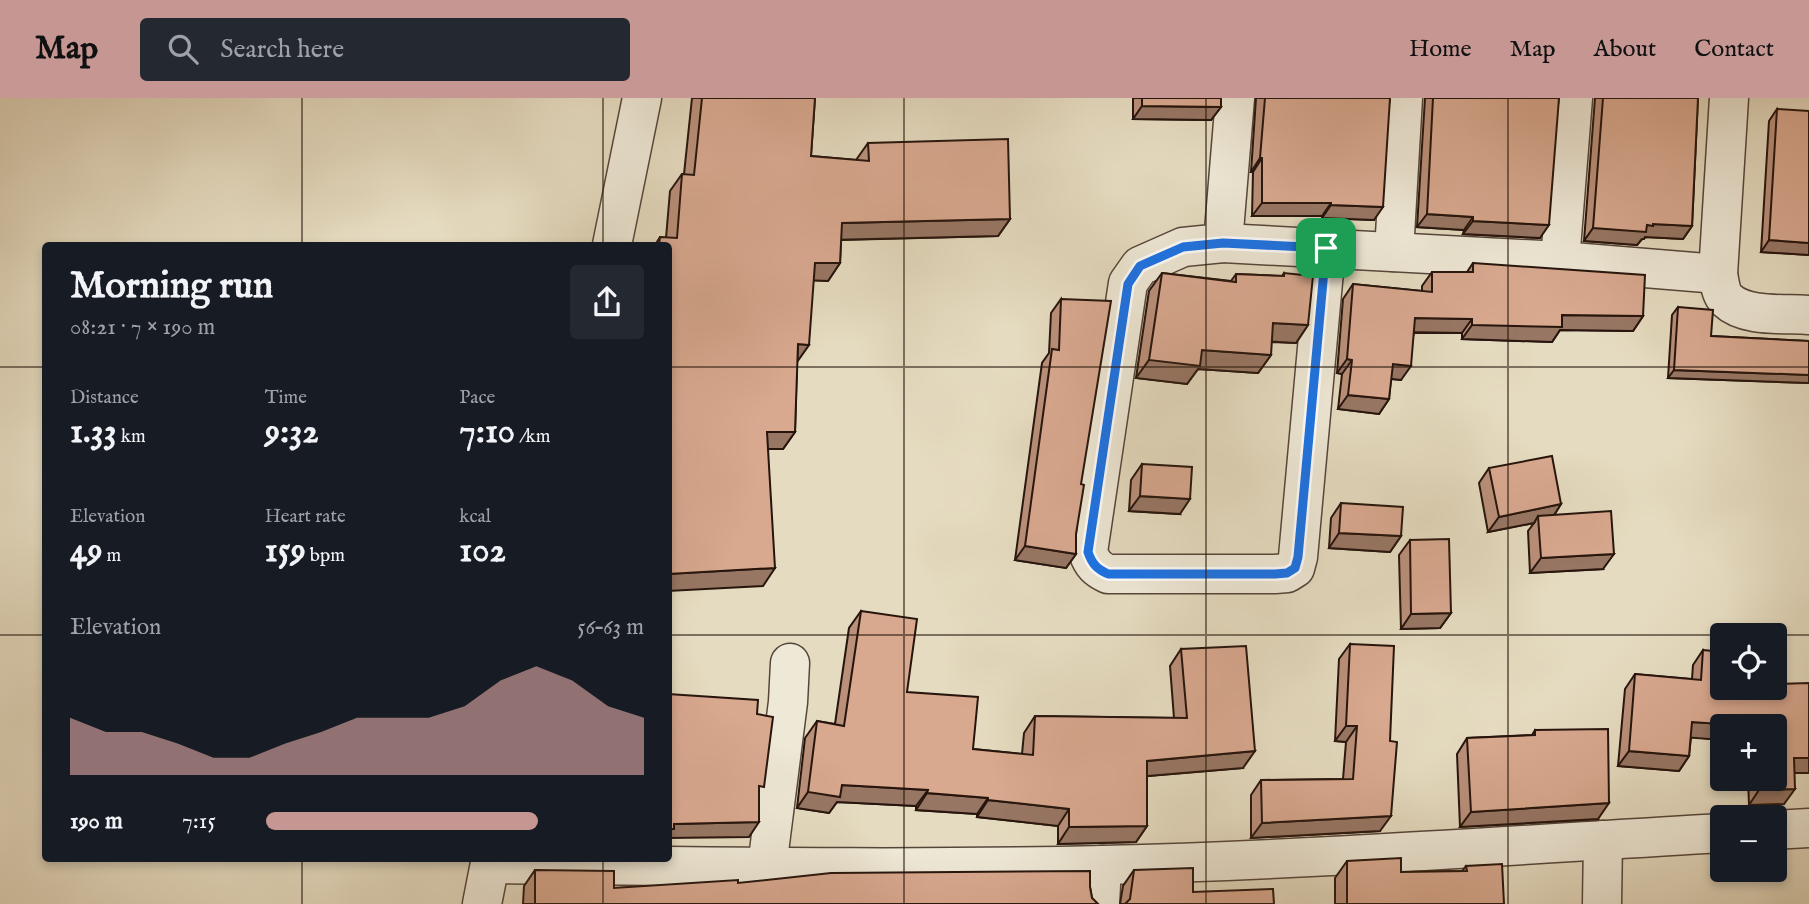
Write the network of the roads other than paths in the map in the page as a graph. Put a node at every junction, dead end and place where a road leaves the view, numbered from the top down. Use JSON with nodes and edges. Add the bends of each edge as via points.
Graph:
{"nodes":[{"id":1,"x":642,"y":98,"type":"edge"},
{"id":2,"x":1235,"y":98,"type":"edge"},
{"id":3,"x":1403,"y":98,"type":"edge"},
{"id":4,"x":1573,"y":98,"type":"edge"},
{"id":5,"x":1729,"y":98,"type":"edge"},
{"id":6,"x":613,"y":242,"type":"edge"},
{"id":7,"x":1223,"y":243,"type":"junction"},
{"id":8,"x":1326,"y":248,"type":"junction"},
{"id":9,"x":1394,"y":252,"type":"junction"},
{"id":10,"x":1560,"y":261,"type":"junction"},
{"id":11,"x":1718,"y":274,"type":"junction"},
{"id":12,"x":1809,"y":315,"type":"edge"},
{"id":13,"x":790,"y":663,"type":"dead end"},
{"id":14,"x":1809,"y":828,"type":"edge"},
{"id":15,"x":1787,"y":829,"type":"edge"},
{"id":16,"x":1710,"y":834,"type":"edge"},
{"id":17,"x":1603,"y":840,"type":"junction"},
{"id":18,"x":491,"y":862,"type":"edge"},
{"id":19,"x":537,"y":862,"type":"edge"},
{"id":20,"x":1102,"y":865,"type":"junction"},
{"id":21,"x":767,"y":867,"type":"junction"},
{"id":22,"x":482,"y":904,"type":"edge"},
{"id":23,"x":1100,"y":904,"type":"edge"},
{"id":24,"x":1602,"y":904,"type":"edge"}],
"edges":[{"from":1,"to":6,"type":"street"},
{"from":2,"to":7,"type":"street"},
{"from":3,"to":9,"type":"street"},
{"from":4,"to":10,"type":"street"},
{"from":5,"to":11,"type":"street"},
{"from":7,"to":8,"type":"street"},
{"from":7,"to":8,"type":"street","via":[[1183,247],[1140,266],[1128,284],[1088,552],[1091,562],[1108,574],[1275,574],[1295,568]]},
{"from":8,"to":9,"type":"street"},
{"from":9,"to":10,"type":"street"},
{"from":10,"to":11,"type":"street"},
{"from":11,"to":12,"type":"street","via":[[1721,289],[1737,306]]},
{"from":13,"to":21,"type":"street"},
{"from":14,"to":15,"type":"street"},
{"from":16,"to":17,"type":"street"},
{"from":17,"to":20,"type":"street"},
{"from":17,"to":24,"type":"street"},
{"from":18,"to":22,"type":"street"},
{"from":19,"to":21,"type":"street"},
{"from":20,"to":21,"type":"street"},
{"from":20,"to":23,"type":"street"}]}
